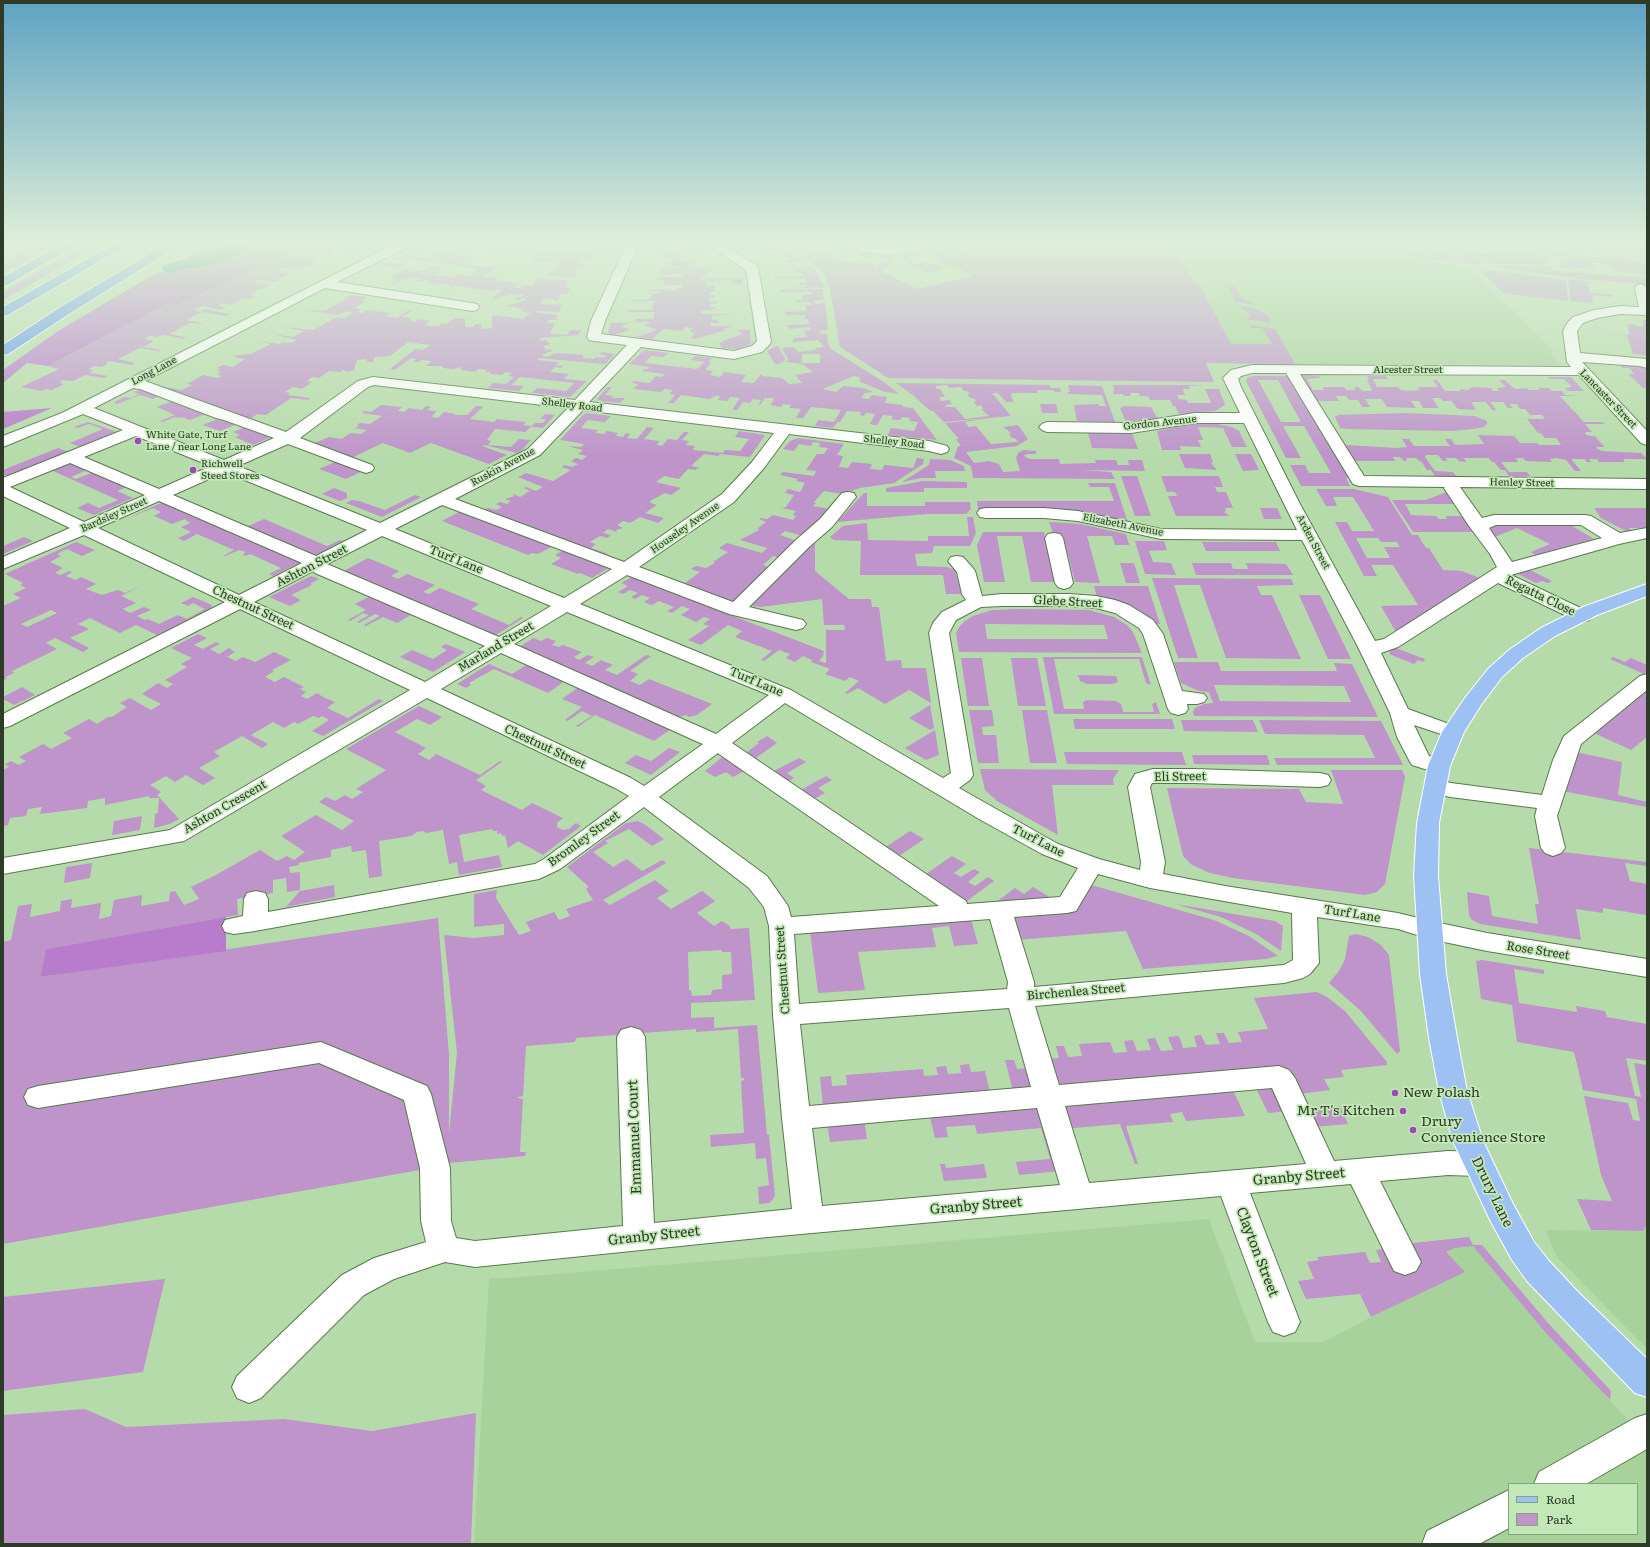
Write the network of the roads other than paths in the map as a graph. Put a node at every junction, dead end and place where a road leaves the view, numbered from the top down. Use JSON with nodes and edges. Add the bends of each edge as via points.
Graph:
{"nodes":[{"id":1,"x":59,"y":313,"type":"edge"},
{"id":2,"x":267,"y":313,"type":"edge"},
{"id":3,"x":602,"y":313,"type":"edge"},
{"id":4,"x":760,"y":313,"type":"edge"},
{"id":5,"x":1600,"y":313,"type":"edge"},
{"id":6,"x":637,"y":344,"type":"junction"},
{"id":7,"x":3,"y":351,"type":"edge"},
{"id":8,"x":1572,"y":357,"type":"junction"},
{"id":9,"x":1647,"y":364,"type":"edge"},
{"id":10,"x":1290,"y":369,"type":"junction"},
{"id":11,"x":1580,"y":371,"type":"junction"},
{"id":12,"x":1236,"y":373,"type":"joint"},
{"id":13,"x":132,"y":383,"type":"junction"},
{"id":14,"x":578,"y":405,"type":"junction"},
{"id":15,"x":82,"y":408,"type":"junction"},
{"id":16,"x":1249,"y":418,"type":"junction"},
{"id":17,"x":1047,"y":427,"type":"dead end"},
{"id":18,"x":785,"y":429,"type":"junction"},
{"id":19,"x":137,"y":430,"type":"junction"},
{"id":20,"x":288,"y":438,"type":"junction"},
{"id":21,"x":1647,"y":440,"type":"edge"},
{"id":22,"x":3,"y":442,"type":"edge"},
{"id":23,"x":941,"y":449,"type":"dead end"},
{"id":24,"x":70,"y":457,"type":"junction"},
{"id":25,"x":225,"y":466,"type":"junction"},
{"id":26,"x":366,"y":468,"type":"dead end"},
{"id":27,"x":3,"y":484,"type":"edge"},
{"id":28,"x":1647,"y":484,"type":"edge"},
{"id":29,"x":1452,"y":488,"type":"dead end"},
{"id":30,"x":3,"y":490,"type":"edge"},
{"id":31,"x":159,"y":496,"type":"junction"},
{"id":32,"x":848,"y":497,"type":"dead end"},
{"id":33,"x":441,"y":499,"type":"junction"},
{"id":34,"x":986,"y":513,"type":"dead end"},
{"id":35,"x":1478,"y":526,"type":"junction"},
{"id":36,"x":85,"y":528,"type":"junction"},
{"id":37,"x":382,"y":529,"type":"junction"},
{"id":38,"x":1647,"y":533,"type":"edge"},
{"id":39,"x":1308,"y":535,"type":"junction"},
{"id":40,"x":1054,"y":538,"type":"dead end"},
{"id":41,"x":1617,"y":539,"type":"junction"},
{"id":42,"x":957,"y":561,"type":"dead end"},
{"id":43,"x":3,"y":564,"type":"edge"},
{"id":44,"x":315,"y":564,"type":"junction"},
{"id":45,"x":626,"y":569,"type":"junction"},
{"id":46,"x":1503,"y":572,"type":"junction"},
{"id":47,"x":1064,"y":584,"type":"dead end"},
{"id":48,"x":1647,"y":590,"type":"edge"},
{"id":49,"x":241,"y":602,"type":"junction"},
{"id":50,"x":977,"y":602,"type":"junction"},
{"id":51,"x":566,"y":604,"type":"junction"},
{"id":52,"x":736,"y":610,"type":"junction"},
{"id":53,"x":1582,"y":616,"type":"junction"},
{"id":54,"x":796,"y":624,"type":"dead end"},
{"id":55,"x":500,"y":645,"type":"junction"},
{"id":56,"x":1368,"y":647,"type":"junction"},
{"id":57,"x":1647,"y":680,"type":"edge"},
{"id":58,"x":425,"y":690,"type":"junction"},
{"id":59,"x":784,"y":694,"type":"junction"},
{"id":60,"x":1197,"y":698,"type":"dead end"},
{"id":61,"x":1400,"y":713,"type":"junction"},
{"id":62,"x":3,"y":722,"type":"edge"},
{"id":63,"x":1453,"y":732,"type":"junction"},
{"id":64,"x":716,"y":743,"type":"junction"},
{"id":65,"x":1437,"y":776,"type":"junction"},
{"id":66,"x":1320,"y":780,"type":"dead end"},
{"id":67,"x":945,"y":788,"type":"junction"},
{"id":68,"x":644,"y":796,"type":"junction"},
{"id":69,"x":1549,"y":803,"type":"junction"},
{"id":70,"x":1553,"y":848,"type":"dead end"},
{"id":71,"x":1092,"y":865,"type":"junction"},
{"id":72,"x":3,"y":866,"type":"edge"},
{"id":73,"x":1150,"y":880,"type":"junction"},
{"id":74,"x":256,"y":898,"type":"dead end"},
{"id":75,"x":1304,"y":906,"type":"junction"},
{"id":76,"x":1000,"y":910,"type":"junction"},
{"id":77,"x":959,"y":913,"type":"junction"},
{"id":78,"x":781,"y":926,"type":"junction"},
{"id":79,"x":1430,"y":930,"type":"junction"},
{"id":80,"x":1647,"y":968,"type":"edge"},
{"id":81,"x":1020,"y":998,"type":"junction"},
{"id":82,"x":786,"y":1015,"type":"junction"},
{"id":83,"x":631,"y":1037,"type":"dead end"},
{"id":84,"x":38,"y":1097,"type":"dead end"},
{"id":85,"x":1048,"y":1097,"type":"junction"},
{"id":86,"x":796,"y":1118,"type":"junction"},
{"id":87,"x":1478,"y":1164,"type":"junction"},
{"id":88,"x":1360,"y":1171,"type":"junction"},
{"id":89,"x":1325,"y":1174,"type":"junction"},
{"id":90,"x":1231,"y":1183,"type":"junction"},
{"id":91,"x":1078,"y":1196,"type":"junction"},
{"id":92,"x":809,"y":1221,"type":"junction"},
{"id":93,"x":639,"y":1237,"type":"junction"},
{"id":94,"x":443,"y":1248,"type":"junction"},
{"id":95,"x":1405,"y":1262,"type":"dead end"},
{"id":96,"x":1284,"y":1322,"type":"dead end"},
{"id":97,"x":1647,"y":1382,"type":"edge"},
{"id":98,"x":249,"y":1387,"type":"dead end"},
{"id":99,"x":1647,"y":1430,"type":"edge"},
{"id":100,"x":1554,"y":1483,"type":"edge"},
{"id":101,"x":1508,"y":1509,"type":"edge"},
{"id":102,"x":1440,"y":1544,"type":"edge"}],
"edges":[{"from":1,"to":7,"type":"highway"},
{"from":2,"to":13,"type":"street","name":"Long Lane"},
{"from":3,"to":6,"type":"street","via":[[593,336]]},
{"from":4,"to":6,"type":"street","via":[[763,345],[752,351],[734,355]]},
{"from":5,"to":8,"type":"street","via":[[1578,320],[1573,325],[1570,331]]},
{"from":6,"to":14,"type":"street","name":"Ruskin Avenue"},
{"from":8,"to":9,"type":"street"},
{"from":8,"to":11,"type":"street","name":"Lancaster Street"},
{"from":10,"to":11,"type":"street","name":"Alcester Street"},
{"from":10,"to":12,"type":"street","name":"Alcester Street","via":[[1252,369]]},
{"from":10,"to":28,"type":"street","name":"Henley Street","via":[[1359,482],[1402,488]]},
{"from":11,"to":21,"type":"street","name":"Lancaster Street"},
{"from":12,"to":16,"type":"street","name":"Arden Street","via":[[1230,378]]},
{"from":13,"to":15,"type":"street","name":"Long Lane"},
{"from":13,"to":20,"type":"street"},
{"from":14,"to":18,"type":"street","name":"Shelley Road"},
{"from":14,"to":20,"type":"street","name":"Shelley Road","via":[[373,381],[363,384]]},
{"from":14,"to":33,"type":"street","name":"Ruskin Avenue","via":[[534,452]]},
{"from":15,"to":19,"type":"street","name":"Turf Lane"},
{"from":15,"to":22,"type":"street","name":"Long Lane"},
{"from":16,"to":17,"type":"street","name":"Gordon Avenue","via":[[1195,418],[1131,428]]},
{"from":16,"to":39,"type":"street","name":"Arden Street"},
{"from":18,"to":23,"type":"street","name":"Shelley Road"},
{"from":18,"to":45,"type":"street","name":"Houseley Avenue","via":[[758,465],[728,498]]},
{"from":19,"to":24,"type":"street"},
{"from":19,"to":25,"type":"street","name":"Turf Lane"},
{"from":20,"to":25,"type":"street","name":"Shelley Road"},
{"from":20,"to":26,"type":"street"},
{"from":24,"to":27,"type":"street"},
{"from":24,"to":31,"type":"street"},
{"from":25,"to":31,"type":"street","name":"Bardsley Street"},
{"from":25,"to":37,"type":"street","name":"Turf Lane"},
{"from":29,"to":35,"type":"street"},
{"from":30,"to":36,"type":"street","name":"Chestnut Street"},
{"from":31,"to":36,"type":"street","name":"Bardsley Street"},
{"from":31,"to":44,"type":"street"},
{"from":32,"to":52,"type":"street","via":[[826,523]]},
{"from":33,"to":37,"type":"street","name":"Ruskin Avenue"},
{"from":33,"to":45,"type":"street"},
{"from":34,"to":39,"type":"street","name":"Elizabeth Avenue","via":[[1078,516],[1161,534]]},
{"from":35,"to":41,"type":"street","via":[[1494,520],[1585,520]]},
{"from":35,"to":46,"type":"street","via":[[1499,554]]},
{"from":36,"to":43,"type":"street","name":"Bardsley Street"},
{"from":36,"to":49,"type":"street","name":"Chestnut Street"},
{"from":37,"to":44,"type":"street","name":"Ashton Street"},
{"from":37,"to":51,"type":"street","name":"Turf Lane"},
{"from":38,"to":41,"type":"street"},
{"from":39,"to":56,"type":"street","name":"Arden Street"},
{"from":40,"to":47,"type":"street"},
{"from":41,"to":46,"type":"street"},
{"from":42,"to":50,"type":"street","via":[[966,572],[971,594]]},
{"from":44,"to":49,"type":"street","name":"Ashton Street"},
{"from":44,"to":55,"type":"street","via":[[328,572]]},
{"from":45,"to":51,"type":"street","name":"Houseley Avenue"},
{"from":45,"to":52,"type":"street"},
{"from":46,"to":53,"type":"street","name":"Regatta Close"},
{"from":46,"to":56,"type":"street","via":[[1391,642],[1382,647]]},
{"from":48,"to":53,"type":"main road","name":"Drury Lane"},
{"from":49,"to":58,"type":"street","name":"Chestnut Street"},
{"from":49,"to":62,"type":"street"},
{"from":50,"to":60,"type":"street","name":"Glebe Street","via":[[1069,600],[1108,604],[1122,609],[1146,624],[1153,634],[1176,703]]},
{"from":50,"to":67,"type":"street","name":"Glebe Street","via":[[949,616],[939,632],[962,775]]},
{"from":51,"to":55,"type":"street","name":"Marland Street"},
{"from":51,"to":59,"type":"street","name":"Turf Lane"},
{"from":52,"to":54,"type":"street"},
{"from":53,"to":63,"type":"main road","name":"Drury Lane","via":[[1548,632],[1504,664],[1472,702]]},
{"from":55,"to":58,"type":"street","name":"Marland Street"},
{"from":55,"to":64,"type":"street"},
{"from":56,"to":61,"type":"street","name":"Arden Street"},
{"from":57,"to":69,"type":"street","via":[[1572,741]]},
{"from":58,"to":68,"type":"street","name":"Chestnut Street","via":[[624,783]]},
{"from":58,"to":72,"type":"street","name":"Ashton Crescent","via":[[176,836]]},
{"from":59,"to":64,"type":"street","name":"Bromley Street"},
{"from":59,"to":67,"type":"street","name":"Turf Lane"},
{"from":61,"to":63,"type":"street"},
{"from":61,"to":65,"type":"street","name":"Arden Street","via":[[1408,737],[1420,760]]},
{"from":63,"to":65,"type":"main road","name":"Drury Lane"},
{"from":64,"to":68,"type":"street","name":"Bromley Street"},
{"from":64,"to":77,"type":"street","via":[[957,907]]},
{"from":65,"to":69,"type":"street","name":"Arden Street","via":[[1450,790]]},
{"from":65,"to":79,"type":"main road","name":"Drury Lane","via":[[1428,824],[1426,876]]},
{"from":66,"to":73,"type":"street","name":"Eli Street","via":[[1193,776],[1152,776],[1144,779],[1139,787],[1153,862]]},
{"from":67,"to":71,"type":"street","name":"Turf Lane","via":[[1050,849]]},
{"from":68,"to":74,"type":"street","name":"Bromley Street","via":[[552,864],[531,873],[245,924]]},
{"from":68,"to":78,"type":"street","name":"Chestnut Street","via":[[758,882],[776,906]]},
{"from":69,"to":70,"type":"street","via":[[1546,816]]},
{"from":71,"to":73,"type":"street","name":"Turf Lane"},
{"from":71,"to":76,"type":"street","via":[[1067,905]]},
{"from":73,"to":75,"type":"street","name":"Turf Lane"},
{"from":75,"to":79,"type":"street","name":"Turf Lane","via":[[1398,921]]},
{"from":75,"to":81,"type":"street","name":"Birchenlea Street","via":[[1306,963],[1294,972]]},
{"from":76,"to":77,"type":"street"},
{"from":76,"to":81,"type":"street","via":[[1021,982]]},
{"from":77,"to":78,"type":"street"},
{"from":78,"to":82,"type":"street","name":"Chestnut Street"},
{"from":79,"to":80,"type":"street","name":"Rose Street"},
{"from":79,"to":87,"type":"main road","name":"Drury Lane","via":[[1433,974],[1452,1091]]},
{"from":81,"to":82,"type":"street","name":"Birchenlea Street"},
{"from":81,"to":85,"type":"street"},
{"from":82,"to":86,"type":"street","name":"Chestnut Street"},
{"from":83,"to":93,"type":"street","name":"Emmanuel Court"},
{"from":84,"to":94,"type":"street","via":[[321,1052],[417,1094],[435,1168],[436,1221]]},
{"from":85,"to":86,"type":"street"},
{"from":85,"to":89,"type":"street","via":[[1279,1077]]},
{"from":85,"to":91,"type":"street"},
{"from":86,"to":92,"type":"street","name":"Chestnut Street"},
{"from":87,"to":88,"type":"street","name":"Granby Street","via":[[1448,1163]]},
{"from":87,"to":97,"type":"main road","name":"Drury Lane","via":[[1508,1225],[1538,1271]]},
{"from":88,"to":89,"type":"street","name":"Granby Street"},
{"from":88,"to":95,"type":"street"},
{"from":89,"to":90,"type":"street","name":"Granby Street"},
{"from":90,"to":91,"type":"street","name":"Granby Street"},
{"from":90,"to":96,"type":"street","name":"Clayton Street"},
{"from":91,"to":92,"type":"street","name":"Granby Street"},
{"from":92,"to":93,"type":"street","name":"Granby Street"},
{"from":93,"to":94,"type":"street","name":"Granby Street","via":[[475,1254]]},
{"from":94,"to":98,"type":"street","via":[[385,1268],[353,1285]]},
{"from":99,"to":100,"type":"street"},
{"from":101,"to":102,"type":"street"}]}
